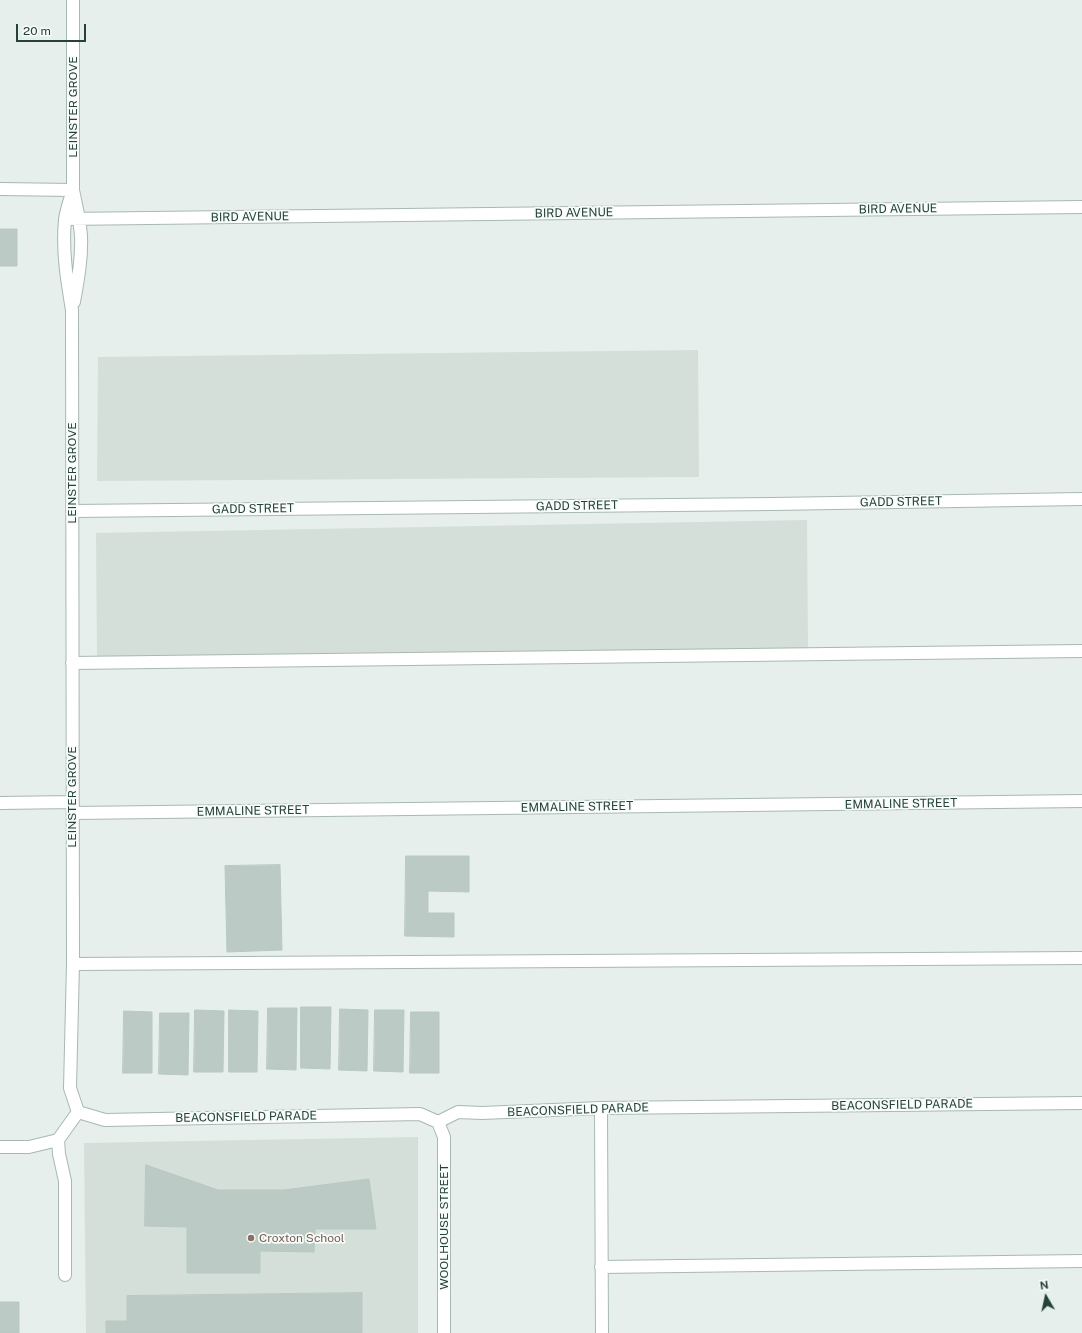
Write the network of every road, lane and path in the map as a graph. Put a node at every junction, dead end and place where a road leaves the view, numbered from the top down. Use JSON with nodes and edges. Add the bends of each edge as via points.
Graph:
{"nodes":[{"id":1,"x":73,"y":0,"type":"edge"},
{"id":2,"x":0,"y":190,"type":"edge"},
{"id":3,"x":73,"y":190,"type":"junction"},
{"id":4,"x":1082,"y":206,"type":"edge"},
{"id":5,"x":65,"y":219,"type":"junction"},
{"id":6,"x":79,"y":219,"type":"junction"},
{"id":7,"x":72,"y":310,"type":"junction"},
{"id":8,"x":1082,"y":499,"type":"edge"},
{"id":9,"x":72,"y":511,"type":"junction"},
{"id":10,"x":1082,"y":651,"type":"edge"},
{"id":11,"x":72,"y":663,"type":"junction"},
{"id":12,"x":1082,"y":801,"type":"edge"},
{"id":13,"x":0,"y":803,"type":"edge"},
{"id":14,"x":72,"y":808,"type":"junction"},
{"id":15,"x":1082,"y":958,"type":"edge"},
{"id":16,"x":73,"y":964,"type":"junction"},
{"id":17,"x":1082,"y":1103,"type":"edge"},
{"id":18,"x":601,"y":1108,"type":"junction"},
{"id":19,"x":78,"y":1112,"type":"junction"},
{"id":20,"x":438,"y":1122,"type":"junction"},
{"id":21,"x":58,"y":1140,"type":"junction"},
{"id":22,"x":0,"y":1147,"type":"edge"},
{"id":23,"x":1082,"y":1260,"type":"edge"},
{"id":24,"x":601,"y":1267,"type":"junction"},
{"id":25,"x":65,"y":1275,"type":"dead end"},
{"id":26,"x":444,"y":1333,"type":"edge"},
{"id":27,"x":602,"y":1333,"type":"edge"}],
"edges":[{"from":1,"to":3,"type":"street","name":"LEINSTER GROVE"},
{"from":2,"to":3,"type":"street"},
{"from":3,"to":5,"type":"street","name":"LEINSTER GROVE"},
{"from":3,"to":6,"type":"street","name":"LEINSTER GROVE"},
{"from":4,"to":6,"type":"street","name":"BIRD AVENUE"},
{"from":5,"to":6,"type":"street","name":"BIRD AVENUE"},
{"from":5,"to":7,"type":"street","name":"LEINSTER GROVE","via":[[65,268]]},
{"from":6,"to":7,"type":"street","name":"LEINSTER GROVE","via":[[80,269]]},
{"from":7,"to":9,"type":"street","name":"LEINSTER GROVE"},
{"from":8,"to":9,"type":"street","name":"GADD STREET"},
{"from":9,"to":11,"type":"street","name":"LEINSTER GROVE"},
{"from":10,"to":11,"type":"street"},
{"from":11,"to":14,"type":"street","name":"LEINSTER GROVE"},
{"from":12,"to":14,"type":"street","name":"EMMALINE STREET"},
{"from":13,"to":14,"type":"street","name":"EMMALINE STREET"},
{"from":14,"to":16,"type":"street","name":"LEINSTER GROVE"},
{"from":15,"to":16,"type":"street"},
{"from":16,"to":19,"type":"street","name":"LEINSTER GROVE","via":[[70,1088]]},
{"from":17,"to":18,"type":"street","name":"BEACONSFIELD PARADE"},
{"from":18,"to":20,"type":"street","name":"BEACONSFIELD PARADE","via":[[458,1112]]},
{"from":18,"to":24,"type":"street"},
{"from":19,"to":20,"type":"street","name":"BEACONSFIELD PARADE","via":[[104,1120],[420,1114]]},
{"from":19,"to":21,"type":"street"},
{"from":20,"to":26,"type":"street","name":"WOOLHOUSE STREET","via":[[444,1137]]},
{"from":21,"to":22,"type":"street","via":[[30,1147]]},
{"from":21,"to":25,"type":"street","via":[[64,1181]]},
{"from":23,"to":24,"type":"street"},
{"from":24,"to":27,"type":"street"}]}
